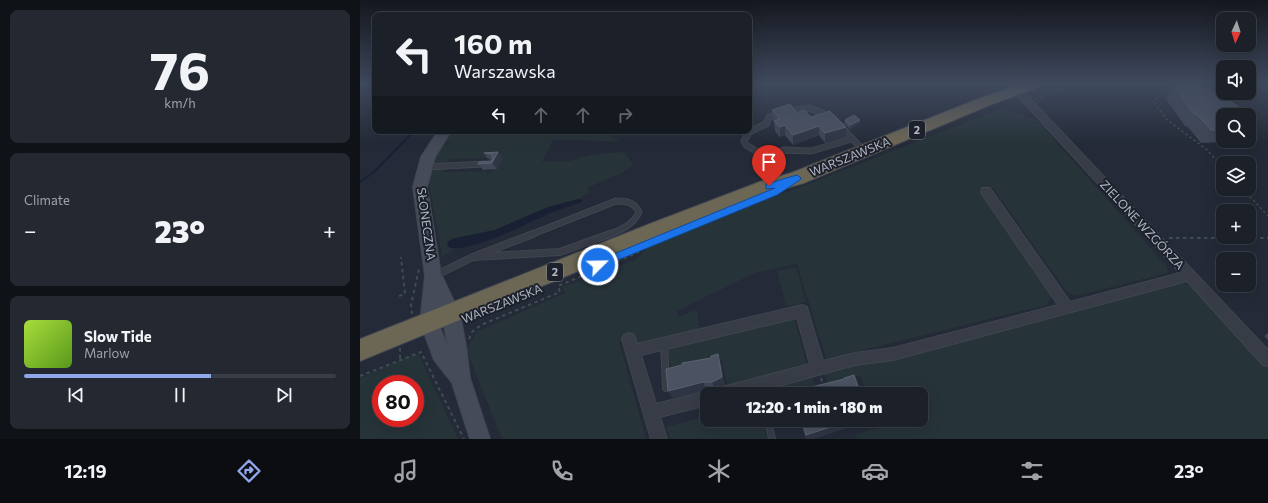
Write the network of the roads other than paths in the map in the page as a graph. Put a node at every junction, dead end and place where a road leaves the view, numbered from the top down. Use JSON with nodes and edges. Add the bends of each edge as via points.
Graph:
{"nodes":[{"id":1,"x":1001,"y":103,"type":"edge"},
{"id":2,"x":1029,"y":103,"type":"edge"},
{"id":3,"x":752,"y":131,"type":"edge"},
{"id":4,"x":443,"y":134,"type":"edge"},
{"id":5,"x":748,"y":134,"type":"edge"},
{"id":6,"x":852,"y":139,"type":"junction"},
{"id":7,"x":864,"y":152,"type":"junction"},
{"id":8,"x":494,"y":164,"type":"edge"},
{"id":9,"x":423,"y":167,"type":"junction"},
{"id":10,"x":986,"y":191,"type":"dead end"},
{"id":11,"x":473,"y":257,"type":"junction"},
{"id":12,"x":433,"y":276,"type":"junction"},
{"id":13,"x":1189,"y":276,"type":"junction"},
{"id":14,"x":1066,"y":307,"type":"junction"},
{"id":15,"x":438,"y":335,"type":"junction"},
{"id":16,"x":664,"y":343,"type":"junction"},
{"id":17,"x":360,"y":350,"type":"edge"},
{"id":18,"x":1268,"y":360,"type":"edge"},
{"id":19,"x":360,"y":363,"type":"edge"},
{"id":20,"x":818,"y":368,"type":"junction"},
{"id":21,"x":767,"y":387,"type":"edge"},
{"id":22,"x":666,"y":388,"type":"edge"},
{"id":23,"x":700,"y":400,"type":"edge"},
{"id":24,"x":651,"y":412,"type":"junction"},
{"id":25,"x":769,"y":427,"type":"edge"},
{"id":26,"x":480,"y":439,"type":"edge"},
{"id":27,"x":659,"y":439,"type":"edge"},
{"id":28,"x":772,"y":439,"type":"edge"}],
"edges":[{"from":1,"to":7,"type":"highway","name":"WARSZAWSKA","number":"2"},
{"from":2,"to":13,"type":"street","name":"ZIELONE WZGÓRZA"},
{"from":3,"to":6,"type":"lane","via":[[766,124],[769,117],[809,106],[821,111]]},
{"from":4,"to":9,"type":"street","name":"SŁONECZNA"},
{"from":5,"to":6,"type":"lane","via":[[744,141],[746,145],[764,156],[784,150],[811,151]]},
{"from":6,"to":7,"type":"lane"},
{"from":7,"to":15,"type":"highway","name":"WARSZAWSKA","number":"2","via":[[797,178],[774,192]]},
{"from":8,"to":9,"type":"lane"},
{"from":9,"to":12,"type":"street","name":"SŁONECZNA","via":[[420,187]]},
{"from":10,"to":14,"type":"street"},
{"from":11,"to":11,"type":"lane","via":[[560,252],[626,228],[634,222],[639,212],[637,206],[632,203],[616,201]]},
{"from":11,"to":12,"type":"lane"},
{"from":12,"to":15,"type":"street","name":"SŁONECZNA"},
{"from":12,"to":15,"type":"street","name":"SŁONECZNA"},
{"from":13,"to":14,"type":"street"},
{"from":13,"to":18,"type":"street","name":"ZIELONE WZGÓRZA"},
{"from":14,"to":20,"type":"street","via":[[893,354],[855,359]]},
{"from":15,"to":17,"type":"highway","name":"WARSZAWSKA","number":"2"},
{"from":15,"to":19,"type":"highway","name":"WARSZAWSKA","number":"2"},
{"from":15,"to":26,"type":"street","via":[[460,378]]},
{"from":16,"to":20,"type":"street","via":[[802,310]]},
{"from":16,"to":22,"type":"lane"},
{"from":16,"to":24,"type":"street","via":[[631,345]]},
{"from":20,"to":21,"type":"street"},
{"from":23,"to":24,"type":"street"},
{"from":24,"to":27,"type":"street"},
{"from":25,"to":28,"type":"lane"}]}
